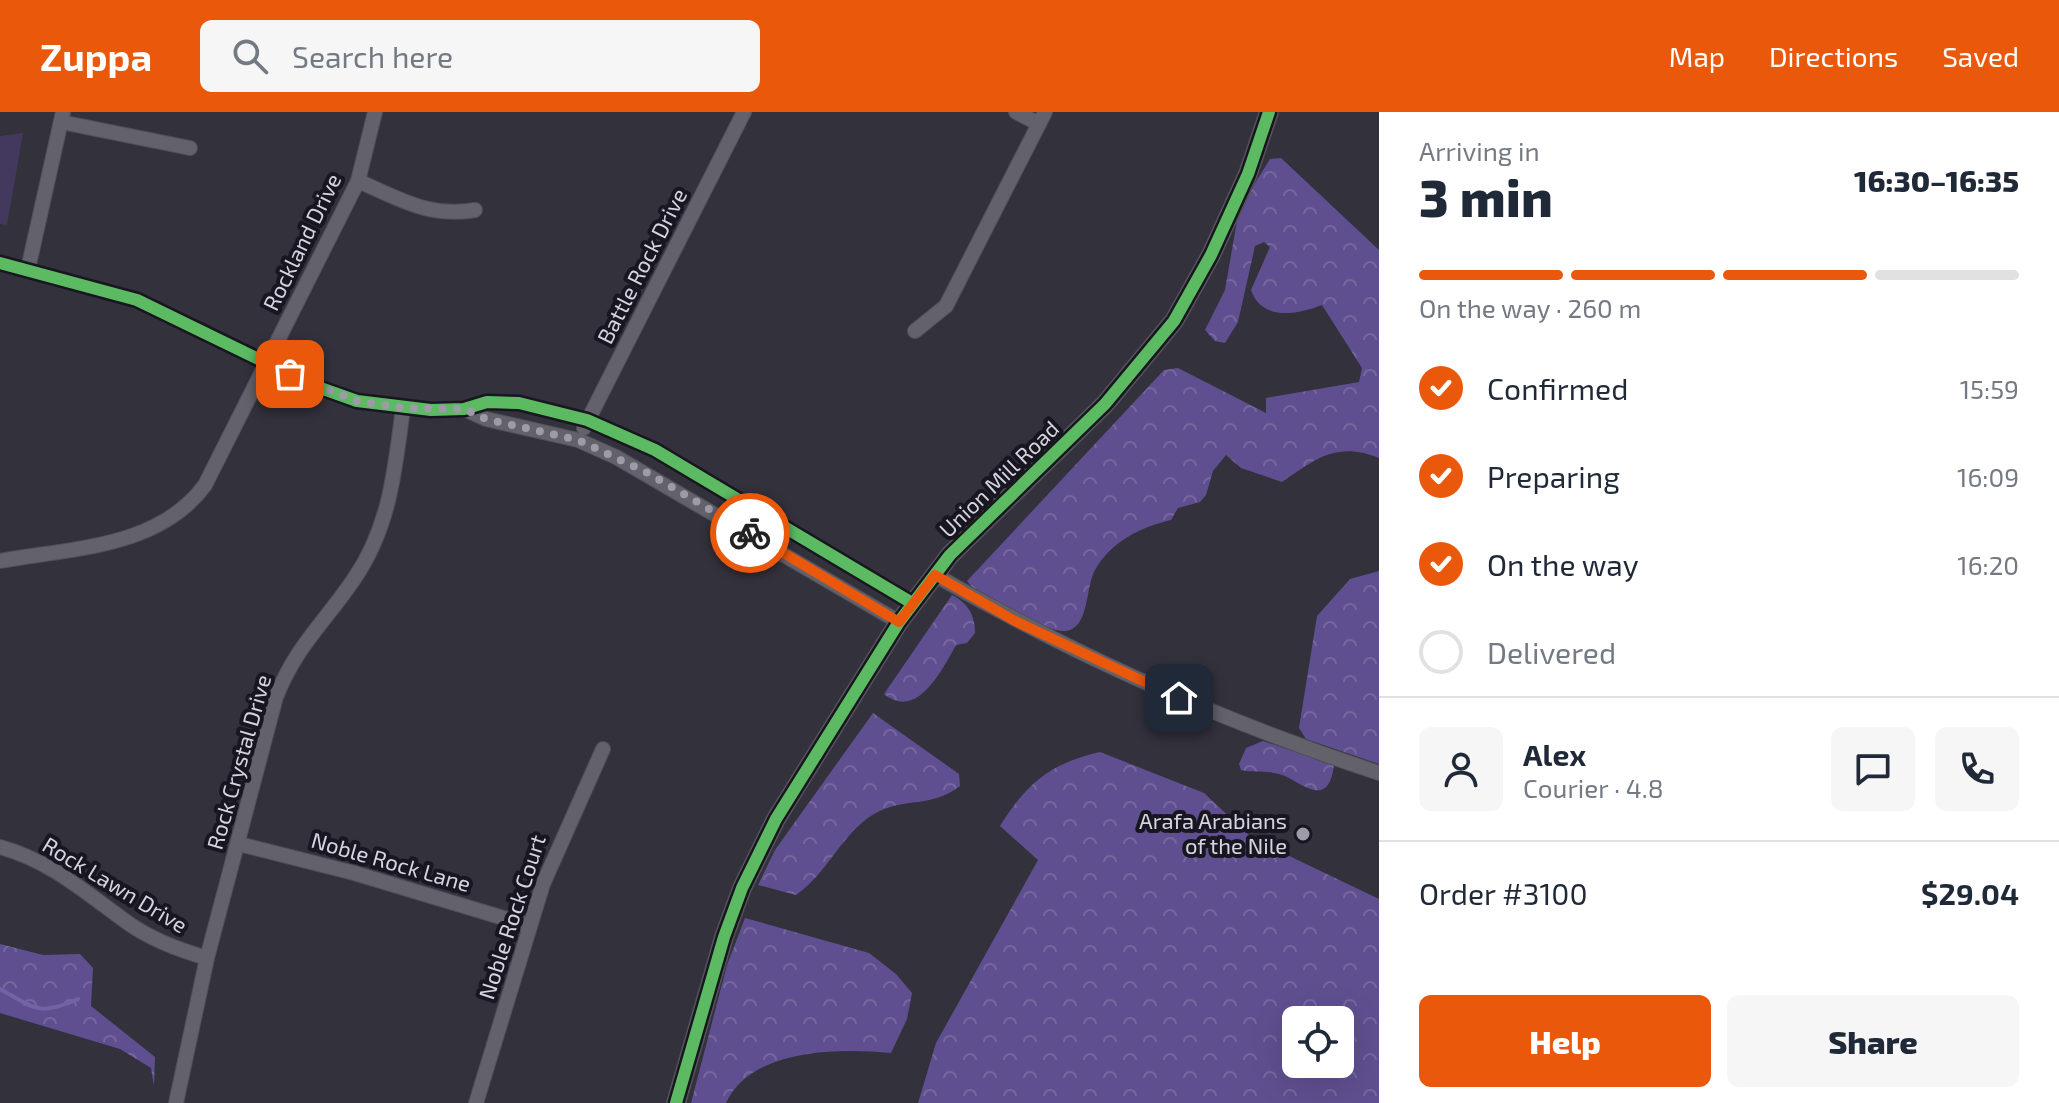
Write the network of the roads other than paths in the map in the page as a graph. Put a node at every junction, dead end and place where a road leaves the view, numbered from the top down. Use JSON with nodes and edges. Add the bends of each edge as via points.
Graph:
{"nodes":[{"id":1,"x":375,"y":112,"type":"edge"},
{"id":2,"x":744,"y":112,"type":"edge"},
{"id":3,"x":1016,"y":112,"type":"edge"},
{"id":4,"x":1269,"y":112,"type":"edge"},
{"id":5,"x":62,"y":117,"type":"edge"},
{"id":6,"x":1042,"y":118,"type":"edge"},
{"id":7,"x":190,"y":148,"type":"dead end"},
{"id":8,"x":358,"y":181,"type":"junction"},
{"id":9,"x":475,"y":210,"type":"dead end"},
{"id":10,"x":0,"y":263,"type":"edge"},
{"id":11,"x":28,"y":269,"type":"junction"},
{"id":12,"x":915,"y":331,"type":"dead end"},
{"id":13,"x":267,"y":363,"type":"junction"},
{"id":14,"x":403,"y":408,"type":"junction"},
{"id":15,"x":464,"y":409,"type":"junction"},
{"id":16,"x":587,"y":420,"type":"junction"},
{"id":17,"x":578,"y":440,"type":"junction"},
{"id":18,"x":0,"y":561,"type":"edge"},
{"id":19,"x":935,"y":575,"type":"junction"},
{"id":20,"x":912,"y":603,"type":"junction"},
{"id":21,"x":899,"y":622,"type":"junction"},
{"id":22,"x":603,"y":749,"type":"dead end"},
{"id":23,"x":1379,"y":773,"type":"edge"},
{"id":24,"x":239,"y":844,"type":"junction"},
{"id":25,"x":0,"y":847,"type":"edge"},
{"id":26,"x":530,"y":926,"type":"junction"},
{"id":27,"x":207,"y":958,"type":"junction"},
{"id":28,"x":176,"y":1103,"type":"edge"},
{"id":29,"x":476,"y":1103,"type":"edge"},
{"id":30,"x":676,"y":1103,"type":"edge"}],
"edges":[{"from":1,"to":8,"type":"street","name":"Rockland Drive"},
{"from":2,"to":16,"type":"street","name":"Battle Rock Drive"},
{"from":3,"to":6,"type":"street"},
{"from":4,"to":19,"type":"street","name":"Union Mill Road","via":[[1211,255],[1156,346]]},
{"from":5,"to":7,"type":"street"},
{"from":5,"to":11,"type":"street"},
{"from":6,"to":12,"type":"street","via":[[946,306]]},
{"from":8,"to":9,"type":"street","via":[[444,214]]},
{"from":8,"to":13,"type":"street","name":"Rockland Drive"},
{"from":10,"to":11,"type":"street"},
{"from":11,"to":13,"type":"street","via":[[137,300]]},
{"from":13,"to":14,"type":"street","via":[[340,396]]},
{"from":13,"to":18,"type":"street","name":"Rockland Drive","via":[[205,485],[178,516],[134,536]]},
{"from":14,"to":15,"type":"street"},
{"from":14,"to":24,"type":"street","name":"Rock Crystal Drive","via":[[393,485],[378,535],[353,581],[308,635],[284,677]]},
{"from":15,"to":16,"type":"street","via":[[487,402],[519,403]]},
{"from":15,"to":17,"type":"street"},
{"from":16,"to":17,"type":"street","name":"Battle Rock Drive"},
{"from":16,"to":20,"type":"street","via":[[655,450]]},
{"from":17,"to":21,"type":"street","via":[[646,472]]},
{"from":19,"to":20,"type":"street","name":"Union Mill Road"},
{"from":19,"to":23,"type":"street","via":[[1093,660],[1212,713]]},
{"from":20,"to":21,"type":"street","name":"Union Mill Road"},
{"from":21,"to":30,"type":"street","name":"Union Mill Road","via":[[753,864],[724,937]]},
{"from":22,"to":26,"type":"street","name":"Noble Rock Court","via":[[557,847]]},
{"from":24,"to":26,"type":"street","name":"Noble Rock Lane"},
{"from":24,"to":27,"type":"street","name":"Rock Crystal Drive"},
{"from":25,"to":27,"type":"street","name":"Rock Lawn Drive","via":[[59,871],[162,944]]},
{"from":26,"to":29,"type":"street","name":"Noble Rock Court"},
{"from":27,"to":28,"type":"street","name":"Rock Crystal Drive"}]}
